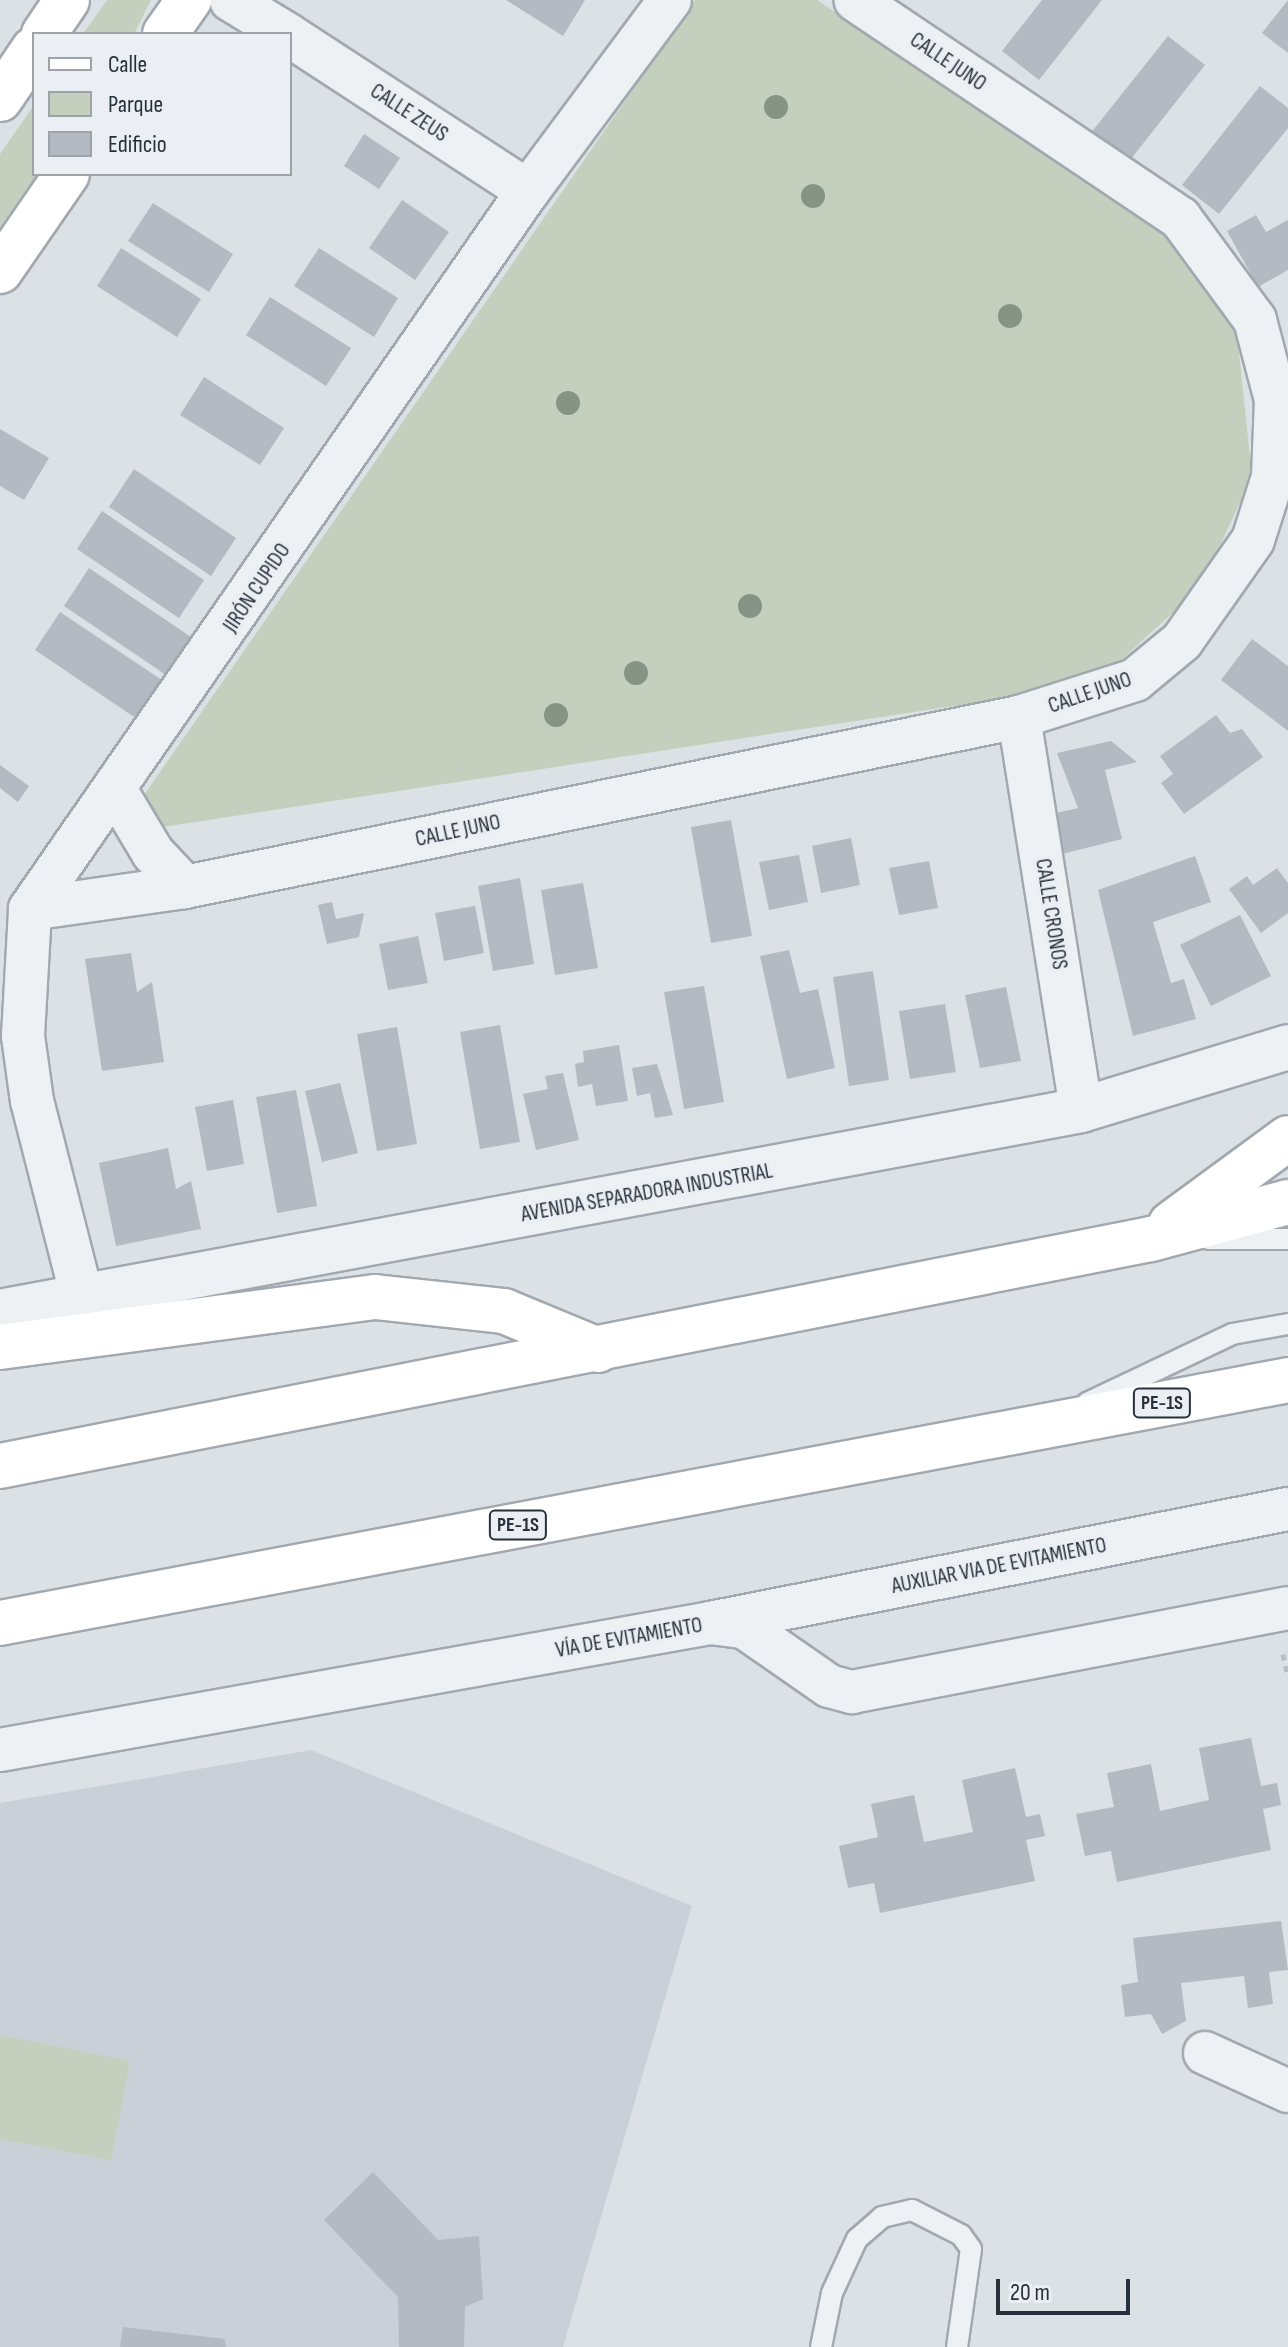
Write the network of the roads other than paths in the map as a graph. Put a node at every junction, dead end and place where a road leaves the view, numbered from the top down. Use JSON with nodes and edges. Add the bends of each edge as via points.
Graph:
{"nodes":[{"id":1,"x":67,"y":0,"type":"edge"},
{"id":2,"x":189,"y":0,"type":"edge"},
{"id":3,"x":231,"y":0,"type":"edge"},
{"id":4,"x":670,"y":0,"type":"edge"},
{"id":5,"x":856,"y":0,"type":"edge"},
{"id":6,"x":45,"y":32,"type":"edge"},
{"id":7,"x":166,"y":32,"type":"edge"},
{"id":8,"x":283,"y":32,"type":"edge"},
{"id":9,"x":292,"y":38,"type":"edge"},
{"id":10,"x":32,"y":52,"type":"edge"},
{"id":11,"x":0,"y":99,"type":"edge"},
{"id":12,"x":66,"y":176,"type":"edge"},
{"id":13,"x":528,"y":191,"type":"junction"},
{"id":14,"x":0,"y":271,"type":"edge"},
{"id":15,"x":1272,"y":313,"type":"edge"},
{"id":16,"x":1019,"y":717,"type":"junction"},
{"id":17,"x":116,"y":791,"type":"junction"},
{"id":18,"x":185,"y":887,"type":"junction"},
{"id":19,"x":30,"y":909,"type":"junction"},
{"id":20,"x":1288,"y":1047,"type":"edge"},
{"id":21,"x":1081,"y":1110,"type":"junction"},
{"id":22,"x":1288,"y":1138,"type":"edge"},
{"id":23,"x":1288,"y":1202,"type":"edge"},
{"id":24,"x":1151,"y":1239,"type":"junction"},
{"id":25,"x":1288,"y":1239,"type":"edge"},
{"id":26,"x":81,"y":1293,"type":"junction"},
{"id":27,"x":0,"y":1312,"type":"edge"},
{"id":28,"x":1288,"y":1324,"type":"edge"},
{"id":29,"x":0,"y":1347,"type":"edge"},
{"id":30,"x":598,"y":1350,"type":"junction"},
{"id":31,"x":1288,"y":1380,"type":"edge"},
{"id":32,"x":1036,"y":1427,"type":"junction"},
{"id":33,"x":0,"y":1466,"type":"edge"},
{"id":34,"x":1288,"y":1509,"type":"edge"},
{"id":35,"x":1288,"y":1608,"type":"edge"},
{"id":36,"x":0,"y":1623,"type":"edge"},
{"id":37,"x":710,"y":1623,"type":"junction"},
{"id":38,"x":0,"y":1750,"type":"edge"},
{"id":39,"x":1205,"y":2053,"type":"dead end"},
{"id":40,"x":1288,"y":2091,"type":"edge"},
{"id":41,"x":821,"y":2347,"type":"edge"},
{"id":42,"x":957,"y":2347,"type":"edge"}],
"edges":[{"from":1,"to":6,"type":"main road"},
{"from":2,"to":7,"type":"main road"},
{"from":3,"to":8,"type":"street","name":"CALLE ZEUS"},
{"from":4,"to":13,"type":"street","name":"JIRÓN CUPIDO"},
{"from":5,"to":15,"type":"street","name":"CALLE JUNO","via":[[1180,218]]},
{"from":9,"to":13,"type":"street","name":"CALLE ZEUS"},
{"from":10,"to":11,"type":"main road"},
{"from":12,"to":14,"type":"main road"},
{"from":13,"to":17,"type":"street","name":"JIRÓN CUPIDO"},
{"from":15,"to":16,"type":"street","name":"CALLE JUNO","via":[[1273,477],[1253,540],[1220,596],[1135,680]]},
{"from":16,"to":18,"type":"street","name":"CALLE JUNO"},
{"from":16,"to":21,"type":"street","name":"CALLE CRONOS"},
{"from":17,"to":18,"type":"street","via":[[153,853]]},
{"from":17,"to":19,"type":"street","name":"JIRÓN CUPIDO"},
{"from":18,"to":19,"type":"street","name":"CALLE JUNO"},
{"from":19,"to":26,"type":"street","via":[[23,1036],[61,1231]]},
{"from":20,"to":21,"type":"street","name":"AVENIDA SEPARADORA INDUSTRIAL"},
{"from":21,"to":26,"type":"street","name":"AVENIDA SEPARADORA INDUSTRIAL"},
{"from":22,"to":24,"type":"main road"},
{"from":23,"to":24,"type":"main road"},
{"from":24,"to":25,"type":"lane"},
{"from":24,"to":30,"type":"main road"},
{"from":26,"to":27,"type":"street","name":"AVENIDA SEPARADORA INDUSTRIAL"},
{"from":28,"to":32,"type":"lane","via":[[1232,1334]]},
{"from":29,"to":30,"type":"main road","via":[[375,1297],[504,1311]]},
{"from":30,"to":33,"type":"main road"},
{"from":31,"to":32,"type":"main road","number":"PE-1S"},
{"from":32,"to":36,"type":"main road","number":"PE-1S"},
{"from":34,"to":37,"type":"street","name":"AUXILIAR VIA DE EVITAMIENTO"},
{"from":35,"to":37,"type":"street","name":"VÍA DE EVITAMIENTO","via":[[852,1692],[829,1686],[744,1627]]},
{"from":37,"to":38,"type":"street","name":"VÍA DE EVITAMIENTO"},
{"from":39,"to":40,"type":"street"},
{"from":41,"to":42,"type":"lane","via":[[832,2293],[857,2239],[882,2217],[912,2210],[961,2235],[971,2249]]}]}
